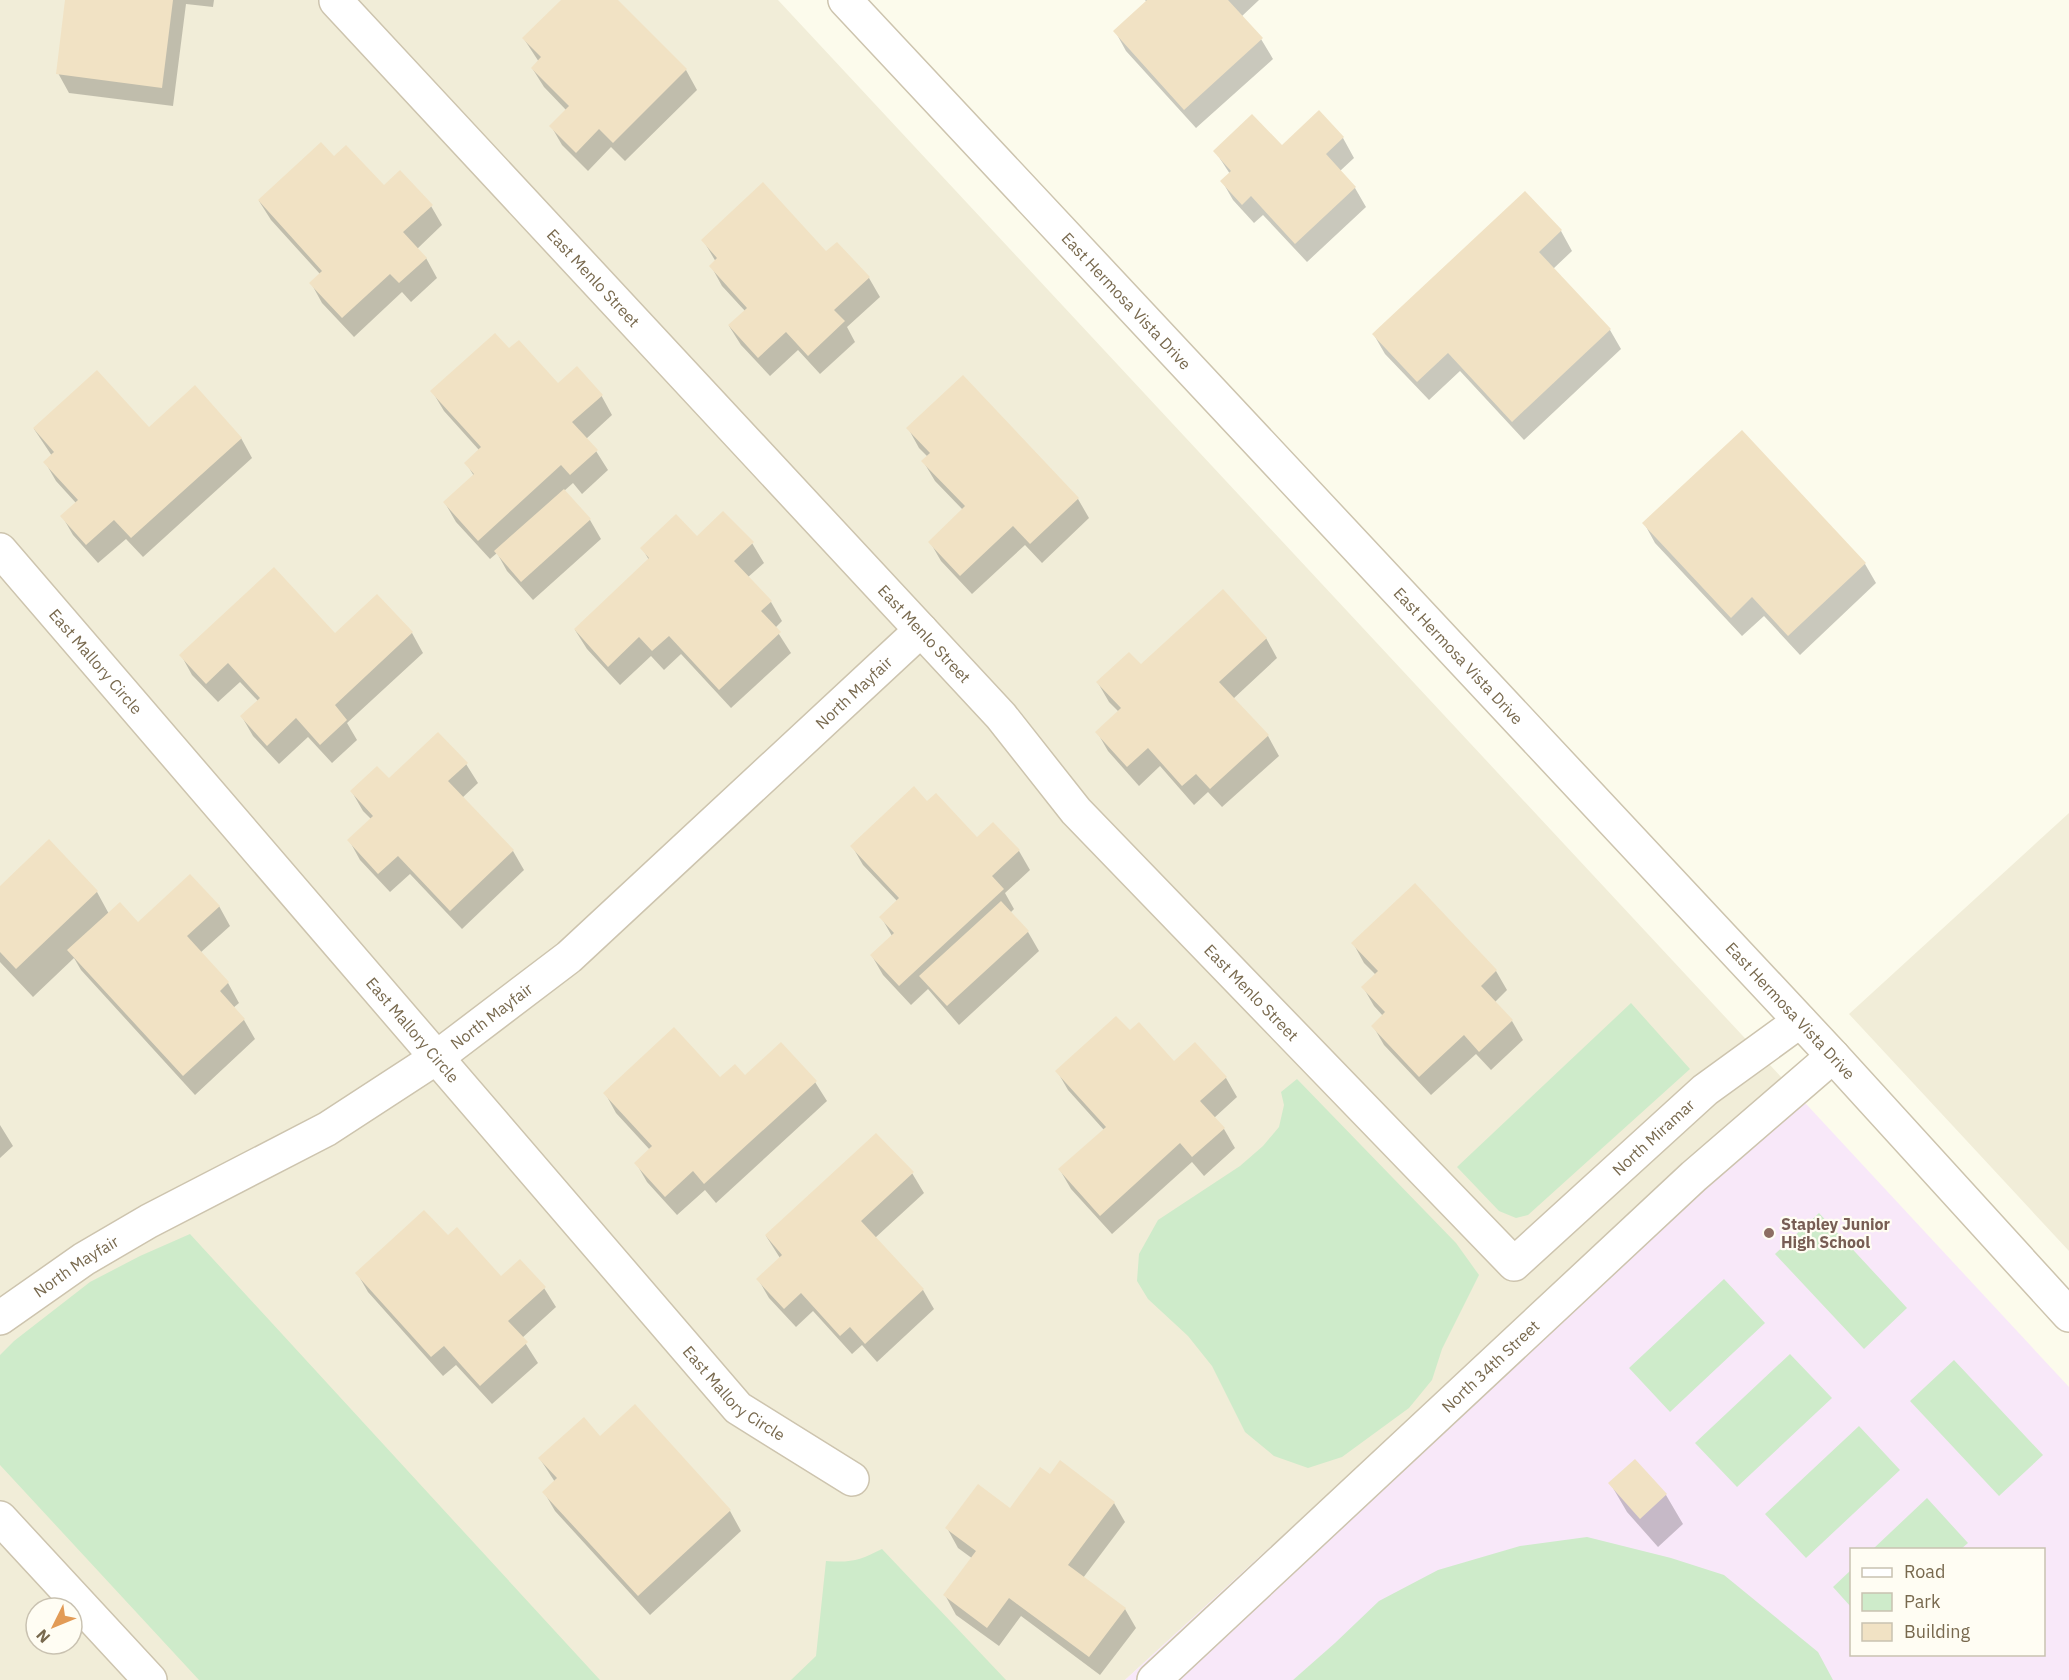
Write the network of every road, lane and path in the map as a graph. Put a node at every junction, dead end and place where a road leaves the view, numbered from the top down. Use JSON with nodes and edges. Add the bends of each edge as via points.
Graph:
{"nodes":[{"id":1,"x":845,"y":0,"type":"edge"},
{"id":2,"x":336,"y":1,"type":"edge"},
{"id":3,"x":0,"y":550,"type":"edge"},
{"id":4,"x":921,"y":630,"type":"junction"},
{"id":5,"x":1800,"y":1021,"type":"junction"},
{"id":6,"x":1833,"y":1056,"type":"junction"},
{"id":7,"x":436,"y":1058,"type":"junction"},
{"id":8,"x":1514,"y":1264,"type":"joint"},
{"id":9,"x":2069,"y":1315,"type":"edge"},
{"id":10,"x":0,"y":1318,"type":"edge"},
{"id":11,"x":852,"y":1479,"type":"dead end"},
{"id":12,"x":0,"y":1518,"type":"edge"},
{"id":13,"x":150,"y":1680,"type":"edge"},
{"id":14,"x":1154,"y":1680,"type":"edge"}],
"edges":[{"from":1,"to":5,"type":"street","name":"East Hermosa Vista Drive"},
{"from":2,"to":4,"type":"street","name":"East Menlo Street"},
{"from":3,"to":7,"type":"street","name":"East Mallory Circle"},
{"from":4,"to":7,"type":"street","name":"North Mayfair","via":[[569,957]]},
{"from":4,"to":8,"type":"street","name":"East Menlo Street","via":[[1001,716],[1076,811]]},
{"from":5,"to":6,"type":"street","name":"East Hermosa Vista Drive"},
{"from":5,"to":8,"type":"street","name":"North Miramar","via":[[1705,1090]]},
{"from":6,"to":9,"type":"street","name":"East Hermosa Vista Drive"},
{"from":6,"to":14,"type":"street","name":"North 34th Street","via":[[1694,1176]]},
{"from":7,"to":10,"type":"street","name":"North Mayfair","via":[[327,1129],[84,1259]]},
{"from":7,"to":11,"type":"street","name":"East Mallory Circle","via":[[738,1408]]},
{"from":12,"to":13,"type":"street"}]}
